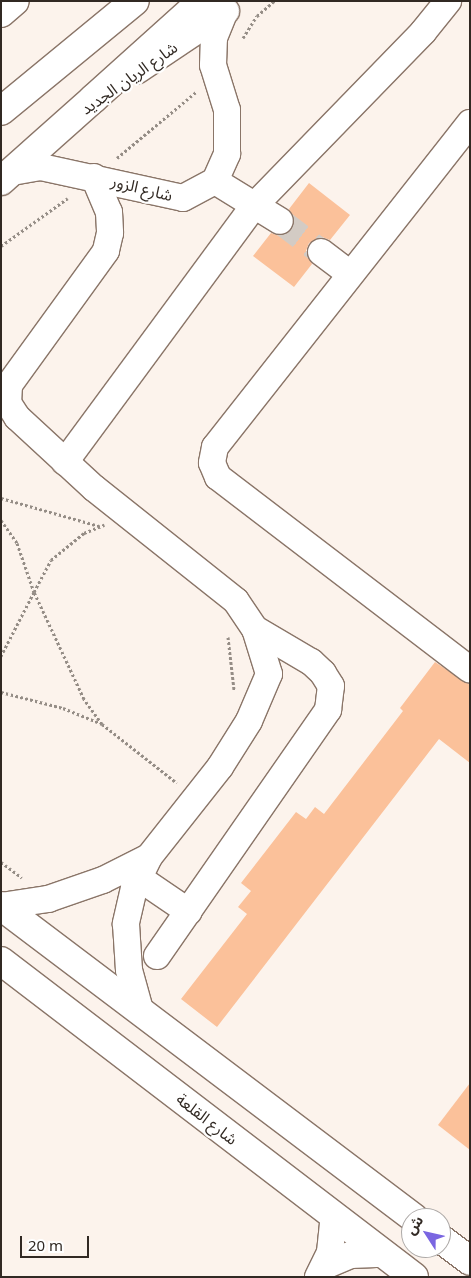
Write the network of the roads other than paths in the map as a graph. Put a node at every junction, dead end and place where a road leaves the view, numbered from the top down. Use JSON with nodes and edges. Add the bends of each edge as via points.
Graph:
{"nodes":[{"id":1,"x":15,"y":1,"type":"edge"},
{"id":2,"x":134,"y":1,"type":"edge"},
{"id":3,"x":448,"y":1,"type":"edge"},
{"id":4,"x":221,"y":5,"type":"edge"},
{"id":5,"x":1,"y":13,"type":"edge"},
{"id":6,"x":1,"y":111,"type":"edge"},
{"id":7,"x":470,"y":123,"type":"edge"},
{"id":8,"x":6,"y":176,"type":"edge"},
{"id":9,"x":94,"y":177,"type":"junction"},
{"id":10,"x":214,"y":181,"type":"junction"},
{"id":11,"x":254,"y":206,"type":"junction"},
{"id":12,"x":280,"y":221,"type":"tunnel mouth"},
{"id":13,"x":321,"y":252,"type":"tunnel mouth"},
{"id":14,"x":349,"y":273,"type":"junction"},
{"id":15,"x":65,"y":462,"type":"junction"},
{"id":16,"x":255,"y":629,"type":"junction"},
{"id":17,"x":470,"y":670,"type":"edge"},
{"id":18,"x":144,"y":868,"type":"junction"},
{"id":19,"x":1,"y":906,"type":"edge"},
{"id":20,"x":188,"y":912,"type":"junction"},
{"id":21,"x":157,"y":956,"type":"dead end"},
{"id":22,"x":1,"y":961,"type":"edge"},
{"id":23,"x":140,"y":1010,"type":"junction"},
{"id":24,"x":401,"y":1208,"type":"edge"},
{"id":25,"x":334,"y":1216,"type":"junction"},
{"id":26,"x":451,"y":1247,"type":"edge"},
{"id":27,"x":383,"y":1254,"type":"junction"},
{"id":28,"x":470,"y":1261,"type":"edge"},
{"id":29,"x":322,"y":1271,"type":"edge"},
{"id":30,"x":414,"y":1277,"type":"edge"}],
"edges":[{"from":1,"to":5,"type":"main road"},
{"from":2,"to":6,"type":"main road"},
{"from":3,"to":11,"type":"street","via":[[423,32]]},
{"from":4,"to":8,"type":"main road","name":"شارع الريان الجديد","via":[[93,99]]},
{"from":4,"to":10,"type":"street","via":[[212,66],[227,110],[227,154]]},
{"from":7,"to":14,"type":"street"},
{"from":8,"to":9,"type":"street","name":"شارع الزور","via":[[41,167]]},
{"from":9,"to":10,"type":"street","name":"شارع الزور","via":[[183,198]]},
{"from":9,"to":15,"type":"street","via":[[109,212],[110,233],[106,251],[10,385],[8,394],[8,403],[17,417]]},
{"from":10,"to":11,"type":"street"},
{"from":11,"to":12,"type":"street"},
{"from":11,"to":15,"type":"street"},
{"from":13,"to":14,"type":"street"},
{"from":14,"to":17,"type":"street","via":[[215,447],[212,463],[218,477]]},
{"from":15,"to":16,"type":"street","via":[[236,601]]},
{"from":16,"to":18,"type":"street","via":[[269,674],[249,721],[220,767]]},
{"from":16,"to":20,"type":"street","via":[[311,662],[323,673],[331,686],[328,710]]},
{"from":18,"to":19,"type":"street","via":[[48,899]]},
{"from":18,"to":20,"type":"street"},
{"from":18,"to":23,"type":"street","via":[[126,924],[129,970]]},
{"from":19,"to":23,"type":"main road"},
{"from":20,"to":21,"type":"street"},
{"from":22,"to":25,"type":"main road","name":"شارع القلعة"},
{"from":23,"to":24,"type":"main road"},
{"from":25,"to":27,"type":"main road","name":"شارع القلعة"},
{"from":25,"to":29,"type":"street"},
{"from":26,"to":28,"type":"main road"},
{"from":27,"to":29,"type":"street","via":[[350,1255]]},
{"from":27,"to":30,"type":"main road","name":"شارع القلعة"}]}
